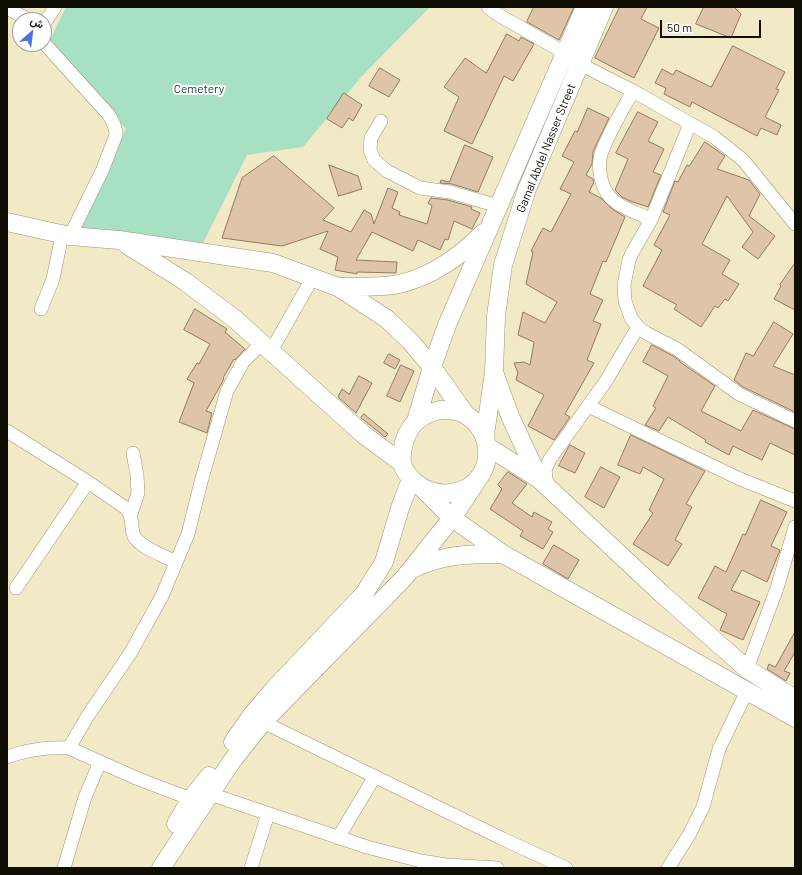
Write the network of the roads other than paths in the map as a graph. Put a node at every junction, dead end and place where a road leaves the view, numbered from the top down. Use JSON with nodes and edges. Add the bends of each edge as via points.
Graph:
{"nodes":[{"id":1,"x":488,"y":7,"type":"edge"},
{"id":2,"x":585,"y":7,"type":"edge"},
{"id":3,"x":604,"y":7,"type":"edge"},
{"id":4,"x":52,"y":52,"type":"edge"},
{"id":5,"x":565,"y":53,"type":"junction"},
{"id":6,"x":580,"y":64,"type":"junction"},
{"id":7,"x":633,"y":91,"type":"junction"},
{"id":8,"x":381,"y":121,"type":"dead end"},
{"id":9,"x":690,"y":124,"type":"junction"},
{"id":10,"x":498,"y":206,"type":"junction"},
{"id":11,"x":651,"y":220,"type":"junction"},
{"id":12,"x":7,"y":222,"type":"edge"},
{"id":13,"x":795,"y":224,"type":"edge"},
{"id":14,"x":489,"y":227,"type":"junction"},
{"id":15,"x":66,"y":236,"type":"junction"},
{"id":16,"x":119,"y":240,"type":"junction"},
{"id":17,"x":313,"y":277,"type":"junction"},
{"id":18,"x":338,"y":287,"type":"junction"},
{"id":19,"x":41,"y":309,"type":"dead end"},
{"id":20,"x":638,"y":327,"type":"junction"},
{"id":21,"x":267,"y":347,"type":"junction"},
{"id":22,"x":432,"y":367,"type":"junction"},
{"id":23,"x":494,"y":372,"type":"junction"},
{"id":24,"x":588,"y":406,"type":"junction"},
{"id":25,"x":466,"y":415,"type":"junction"},
{"id":26,"x":416,"y":421,"type":"junction"},
{"id":27,"x":795,"y":421,"type":"edge"},
{"id":28,"x":7,"y":431,"type":"edge"},
{"id":29,"x":486,"y":441,"type":"junction"},
{"id":30,"x":133,"y":453,"type":"dead end"},
{"id":31,"x":411,"y":476,"type":"junction"},
{"id":32,"x":88,"y":482,"type":"junction"},
{"id":33,"x":476,"y":482,"type":"junction"},
{"id":34,"x":543,"y":483,"type":"junction"},
{"id":35,"x":795,"y":501,"type":"edge"},
{"id":36,"x":131,"y":514,"type":"junction"},
{"id":37,"x":452,"y":518,"type":"junction"},
{"id":38,"x":795,"y":527,"type":"edge"},
{"id":39,"x":503,"y":554,"type":"junction"},
{"id":40,"x":176,"y":562,"type":"junction"},
{"id":41,"x":411,"y":570,"type":"junction"},
{"id":42,"x":16,"y":588,"type":"dead end"},
{"id":43,"x":747,"y":669,"type":"junction"},
{"id":44,"x":747,"y":691,"type":"junction"},
{"id":45,"x":795,"y":699,"type":"edge"},
{"id":46,"x":795,"y":718,"type":"edge"},
{"id":47,"x":263,"y":722,"type":"junction"},
{"id":48,"x":69,"y":748,"type":"junction"},
{"id":49,"x":7,"y":757,"type":"edge"},
{"id":50,"x":100,"y":762,"type":"junction"},
{"id":51,"x":375,"y":776,"type":"junction"},
{"id":52,"x":210,"y":794,"type":"junction"},
{"id":53,"x":191,"y":799,"type":"junction"},
{"id":54,"x":268,"y":814,"type":"junction"},
{"id":55,"x":338,"y":838,"type":"junction"},
{"id":56,"x":446,"y":867,"type":"edge"},
{"id":57,"x":64,"y":868,"type":"edge"},
{"id":58,"x":148,"y":868,"type":"edge"},
{"id":59,"x":161,"y":868,"type":"edge"},
{"id":60,"x":251,"y":868,"type":"edge"},
{"id":61,"x":497,"y":868,"type":"edge"},
{"id":62,"x":566,"y":868,"type":"edge"},
{"id":63,"x":668,"y":868,"type":"edge"}],
"edges":[{"from":1,"to":5,"type":"street"},
{"from":2,"to":5,"type":"main road","name":"Gamal Abdel Nasser Street"},
{"from":3,"to":6,"type":"main road","name":"Gamal Abdel Nasser Street"},
{"from":4,"to":15,"type":"street","via":[[109,115],[116,129],[102,171]]},
{"from":5,"to":6,"type":"street"},
{"from":5,"to":10,"type":"main road","name":"Gamal Abdel Nasser Street"},
{"from":6,"to":7,"type":"street"},
{"from":6,"to":23,"type":"main road","name":"Gamal Abdel Nasser Street","via":[[527,189],[503,265],[496,316]]},
{"from":7,"to":9,"type":"street"},
{"from":7,"to":11,"type":"street","via":[[601,155],[600,175],[611,199]]},
{"from":8,"to":10,"type":"street","via":[[371,138],[370,150],[374,160],[387,171],[420,188],[450,192]]},
{"from":9,"to":11,"type":"street"},
{"from":9,"to":13,"type":"street","via":[[714,137],[743,160]]},
{"from":10,"to":14,"type":"main road","name":"Gamal Abdel Nasser Street"},
{"from":11,"to":20,"type":"street","via":[[629,260],[624,285],[625,301],[631,318]]},
{"from":12,"to":15,"type":"main road"},
{"from":14,"to":18,"type":"main road","via":[[467,249],[442,268],[398,284]]},
{"from":14,"to":22,"type":"main road","name":"Gamal Abdel Nasser Street"},
{"from":15,"to":16,"type":"main road"},
{"from":15,"to":19,"type":"street"},
{"from":16,"to":17,"type":"main road","via":[[273,263]]},
{"from":16,"to":21,"type":"main road","via":[[186,282]]},
{"from":17,"to":18,"type":"main road"},
{"from":17,"to":21,"type":"street"},
{"from":18,"to":22,"type":"main road","via":[[387,319]]},
{"from":20,"to":24,"type":"street"},
{"from":20,"to":27,"type":"street","via":[[646,334],[682,352],[739,394]]},
{"from":21,"to":31,"type":"main road"},
{"from":21,"to":40,"type":"street","via":[[243,362],[227,391],[188,534]]},
{"from":22,"to":25,"type":"main road"},
{"from":22,"to":26,"type":"main road","name":"Gamal Abdel Nasser Street"},
{"from":23,"to":29,"type":"main road","name":"Gamal Abdel Nasser Street"},
{"from":23,"to":34,"type":"main road","via":[[510,416]]},
{"from":24,"to":34,"type":"street","via":[[550,459]]},
{"from":24,"to":35,"type":"street","via":[[740,479]]},
{"from":25,"to":26,"type":"main road","via":[[453,410],[440,410],[427,413]]},
{"from":25,"to":29,"type":"main road","via":[[478,425]]},
{"from":26,"to":31,"type":"main road","via":[[408,431],[403,445]]},
{"from":28,"to":32,"type":"street"},
{"from":29,"to":33,"type":"main road","via":[[486,466]]},
{"from":29,"to":34,"type":"main road"},
{"from":30,"to":36,"type":"street","via":[[138,493]]},
{"from":31,"to":33,"type":"main road","via":[[432,492],[443,494],[455,493]]},
{"from":31,"to":37,"type":"main road"},
{"from":31,"to":53,"type":"main road","via":[[384,562],[364,594],[273,690]]},
{"from":32,"to":36,"type":"street"},
{"from":32,"to":42,"type":"street"},
{"from":33,"to":37,"type":"main road"},
{"from":34,"to":43,"type":"main road"},
{"from":36,"to":40,"type":"street","via":[[134,536],[138,541]]},
{"from":37,"to":39,"type":"main road"},
{"from":37,"to":41,"type":"main road"},
{"from":38,"to":43,"type":"street","via":[[777,588]]},
{"from":39,"to":41,"type":"main road","via":[[448,556]]},
{"from":39,"to":44,"type":"main road"},
{"from":40,"to":48,"type":"street","via":[[162,596],[131,652]]},
{"from":41,"to":47,"type":"main road"},
{"from":43,"to":45,"type":"main road"},
{"from":44,"to":46,"type":"main road"},
{"from":44,"to":63,"type":"street","via":[[719,749],[704,807]]},
{"from":47,"to":51,"type":"street"},
{"from":47,"to":52,"type":"main road"},
{"from":48,"to":49,"type":"street","via":[[32,750]]},
{"from":48,"to":50,"type":"street"},
{"from":50,"to":53,"type":"street"},
{"from":50,"to":57,"type":"street","via":[[85,797]]},
{"from":51,"to":55,"type":"street"},
{"from":51,"to":62,"type":"street"},
{"from":52,"to":54,"type":"street"},
{"from":52,"to":59,"type":"main road"},
{"from":53,"to":58,"type":"main road"},
{"from":54,"to":55,"type":"street"},
{"from":54,"to":60,"type":"street"},
{"from":55,"to":56,"type":"street"},
{"from":56,"to":61,"type":"street"}]}
